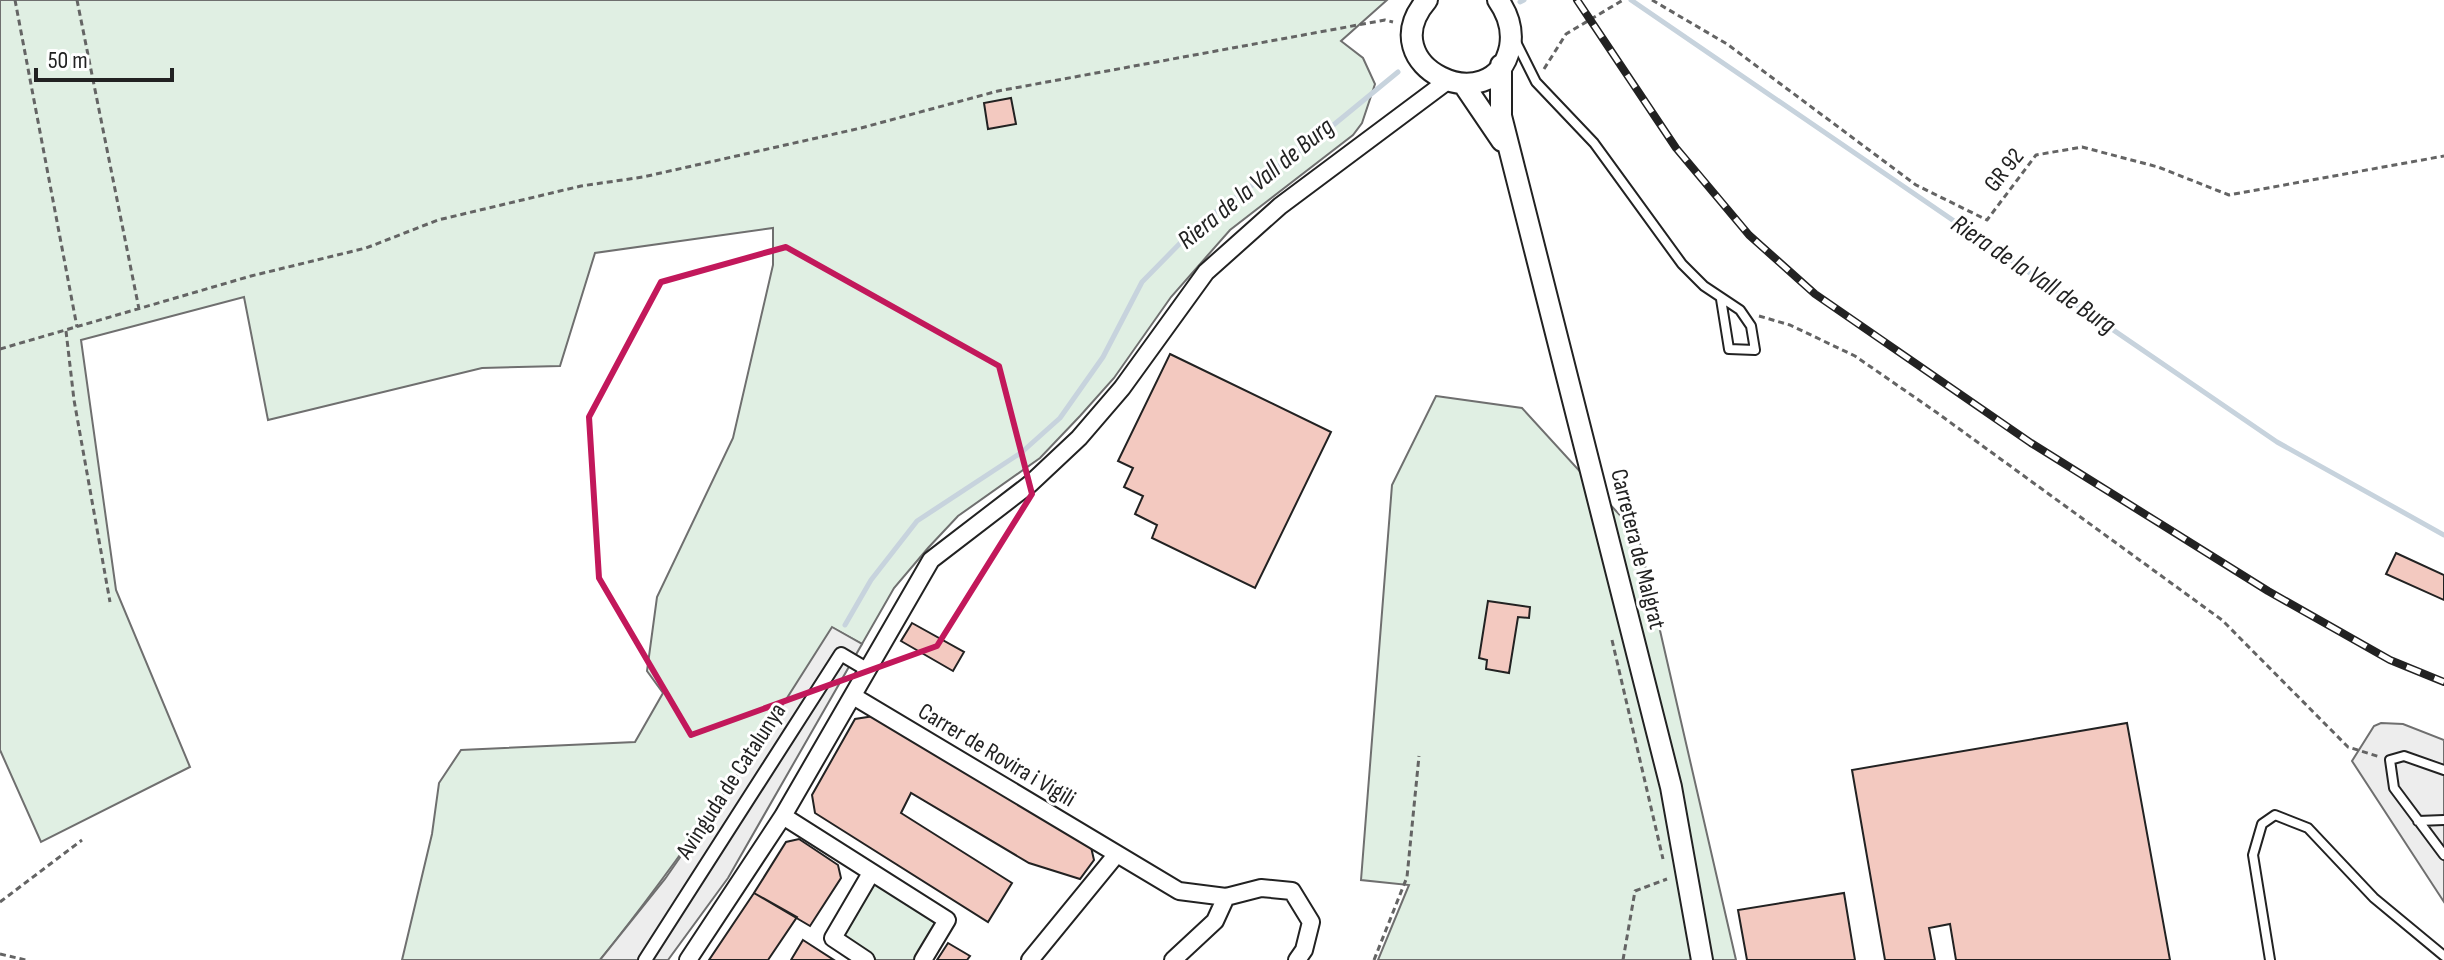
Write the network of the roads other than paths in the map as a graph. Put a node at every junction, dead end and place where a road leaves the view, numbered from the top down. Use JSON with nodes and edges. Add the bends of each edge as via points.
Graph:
{"nodes":[{"id":1,"x":1427,"y":0,"type":"edge"},
{"id":2,"x":1498,"y":0,"type":"edge"},
{"id":3,"x":1512,"y":35,"type":"junction"},
{"id":4,"x":1501,"y":65,"type":"junction"},
{"id":5,"x":1447,"y":80,"type":"junction"},
{"id":6,"x":1511,"y":154,"type":"junction"},
{"id":7,"x":1721,"y":299,"type":"junction"},
{"id":8,"x":868,"y":670,"type":"junction"},
{"id":9,"x":853,"y":696,"type":"junction"},
{"id":10,"x":2444,"y":770,"type":"edge"},
{"id":11,"x":783,"y":816,"type":"junction"},
{"id":12,"x":2444,"y":820,"type":"edge"},
{"id":13,"x":2418,"y":821,"type":"junction"},
{"id":14,"x":1116,"y":855,"type":"junction"},
{"id":15,"x":2444,"y":855,"type":"edge"},
{"id":16,"x":871,"y":873,"type":"junction"},
{"id":17,"x":1226,"y":897,"type":"junction"},
{"id":18,"x":2444,"y":956,"type":"edge"},
{"id":19,"x":645,"y":960,"type":"edge"},
{"id":20,"x":688,"y":960,"type":"edge"},
{"id":21,"x":866,"y":960,"type":"edge"},
{"id":22,"x":923,"y":960,"type":"edge"},
{"id":23,"x":1030,"y":960,"type":"edge"},
{"id":24,"x":1173,"y":960,"type":"edge"},
{"id":25,"x":1297,"y":960,"type":"edge"},
{"id":26,"x":1702,"y":960,"type":"edge"},
{"id":27,"x":2270,"y":960,"type":"edge"}],
"edges":[{"from":1,"to":5,"type":"street","name":"Carretera de Malgrat","via":[[1413,27],[1417,56]]},
{"from":2,"to":3,"type":"street"},
{"from":3,"to":4,"type":"street"},
{"from":3,"to":7,"type":"lane","via":[[1536,82],[1594,143],[1682,264]]},
{"from":4,"to":5,"type":"street","via":[[1487,77]]},
{"from":4,"to":6,"type":"street","name":"Carretera de Malgrat","via":[[1501,116]]},
{"from":5,"to":6,"type":"street","name":"Carretera de Malgrat"},
{"from":5,"to":8,"type":"street","via":[[1280,206],[1206,272],[1079,438],[1030,484],[931,560]]},
{"from":6,"to":26,"type":"street","name":"Carretera de Malgrat","via":[[1671,787]]},
{"from":7,"to":7,"type":"lane","via":[[1740,310],[1751,326],[1755,350],[1729,349]]},
{"from":8,"to":9,"type":"street"},
{"from":8,"to":19,"type":"street","name":"Avinguda de Catalunya","via":[[841,654]]},
{"from":9,"to":11,"type":"street"},
{"from":9,"to":14,"type":"street","name":"Carrer de Rovira i Vigili"},
{"from":10,"to":13,"type":"lane","via":[[2404,756],[2390,760],[2394,788]]},
{"from":11,"to":16,"type":"street"},
{"from":11,"to":20,"type":"street"},
{"from":12,"to":13,"type":"lane"},
{"from":13,"to":15,"type":"lane"},
{"from":14,"to":17,"type":"street","name":"Carrer de Rovira i Vigili","via":[[1179,891]]},
{"from":14,"to":23,"type":"street"},
{"from":16,"to":21,"type":"street","via":[[833,938]]},
{"from":16,"to":22,"type":"street","via":[[947,920]]},
{"from":17,"to":24,"type":"street","via":[[1215,921]]},
{"from":17,"to":25,"type":"street","name":"Carrer de Rovira i Vigili","via":[[1261,888],[1292,891],[1311,922]]},
{"from":18,"to":27,"type":"lane","via":[[2374,898],[2308,828],[2275,815],[2262,824],[2253,855]]}]}
